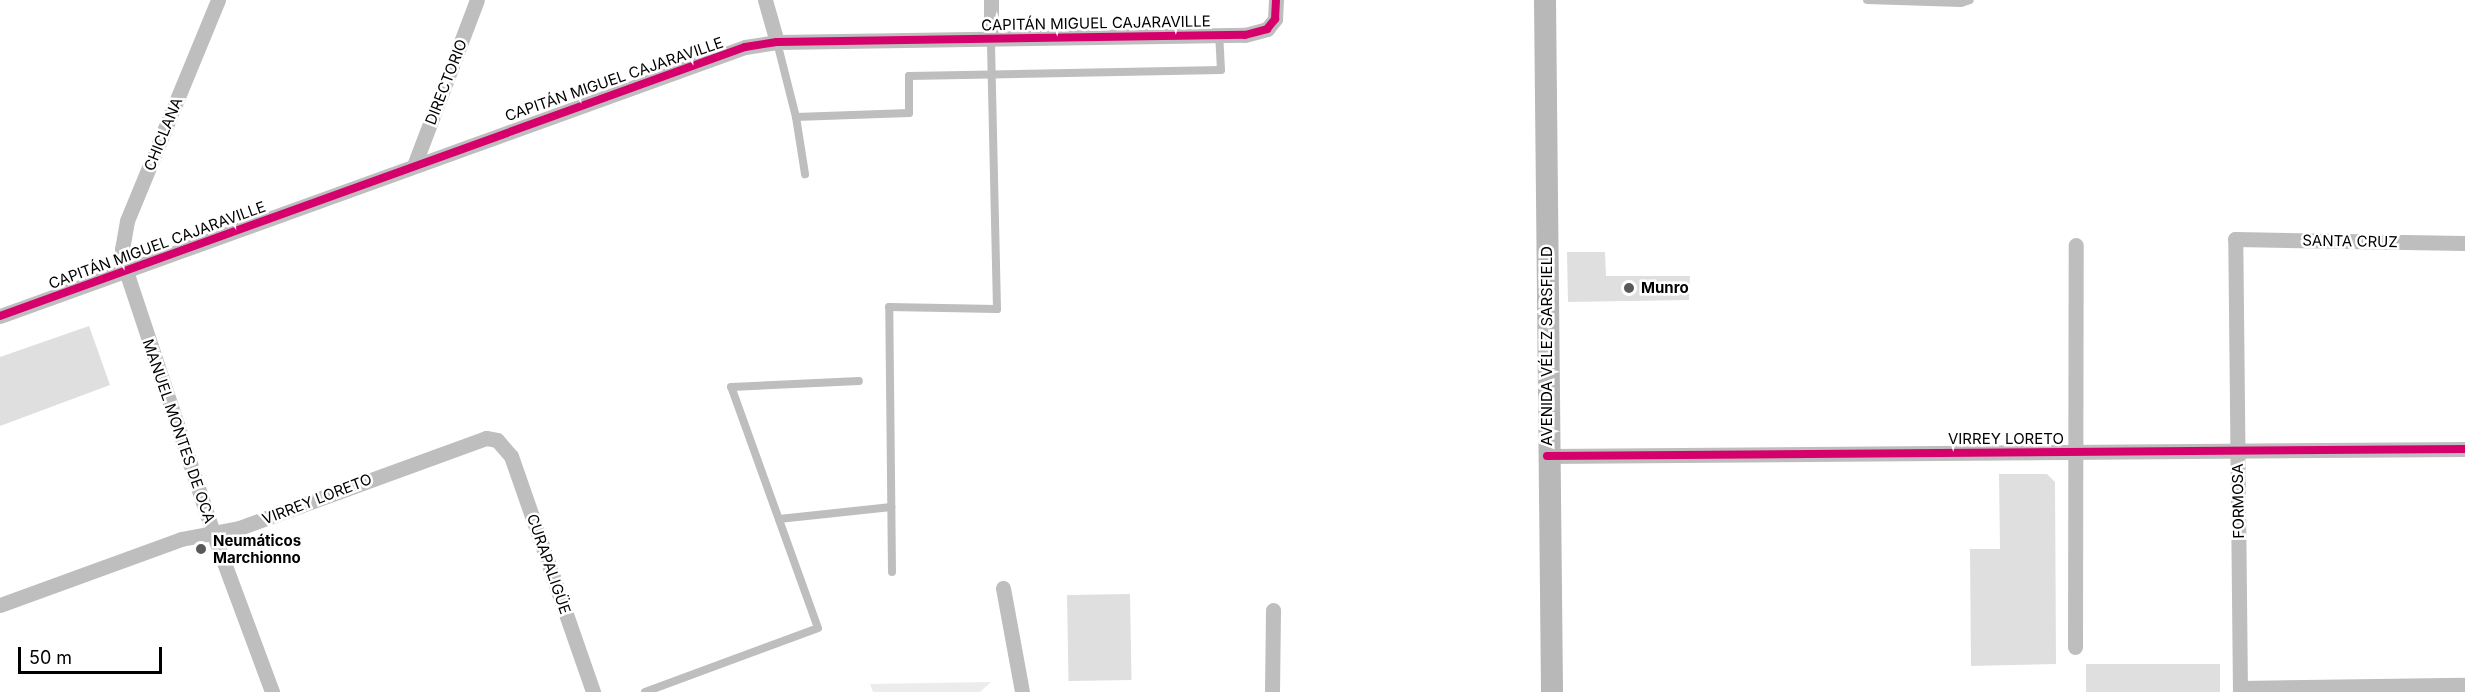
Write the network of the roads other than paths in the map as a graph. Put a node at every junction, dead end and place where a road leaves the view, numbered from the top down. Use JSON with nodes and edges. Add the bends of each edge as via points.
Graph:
{"nodes":[{"id":1,"x":218,"y":0,"type":"edge"},
{"id":2,"x":477,"y":0,"type":"edge"},
{"id":3,"x":765,"y":0,"type":"edge"},
{"id":4,"x":991,"y":0,"type":"edge"},
{"id":5,"x":1276,"y":0,"type":"edge"},
{"id":6,"x":1545,"y":0,"type":"edge"},
{"id":7,"x":1867,"y":0,"type":"edge"},
{"id":8,"x":1970,"y":0,"type":"edge"},
{"id":9,"x":1219,"y":35,"type":"junction"},
{"id":10,"x":991,"y":38,"type":"junction"},
{"id":11,"x":777,"y":42,"type":"junction"},
{"id":12,"x":989,"y":74,"type":"junction"},
{"id":13,"x":796,"y":117,"type":"junction"},
{"id":14,"x":415,"y":163,"type":"junction"},
{"id":15,"x":805,"y":174,"type":"dead end"},
{"id":16,"x":2235,"y":239,"type":"joint"},
{"id":17,"x":2465,"y":243,"type":"edge"},
{"id":18,"x":2076,"y":245,"type":"dead end"},
{"id":19,"x":126,"y":271,"type":"junction"},
{"id":20,"x":0,"y":316,"type":"edge"},
{"id":21,"x":859,"y":381,"type":"dead end"},
{"id":22,"x":497,"y":440,"type":"joint"},
{"id":23,"x":2465,"y":449,"type":"edge"},
{"id":24,"x":2238,"y":451,"type":"junction"},
{"id":25,"x":2076,"y":452,"type":"junction"},
{"id":26,"x":1547,"y":456,"type":"junction"},
{"id":27,"x":891,"y":507,"type":"junction"},
{"id":28,"x":779,"y":519,"type":"junction"},
{"id":29,"x":213,"y":533,"type":"junction"},
{"id":30,"x":892,"y":572,"type":"dead end"},
{"id":31,"x":1003,"y":588,"type":"dead end"},
{"id":32,"x":0,"y":606,"type":"edge"},
{"id":33,"x":1273,"y":610,"type":"dead end"},
{"id":34,"x":2075,"y":647,"type":"dead end"},
{"id":35,"x":2465,"y":684,"type":"edge"},
{"id":36,"x":2240,"y":690,"type":"edge"},
{"id":37,"x":272,"y":692,"type":"edge"},
{"id":38,"x":593,"y":692,"type":"edge"},
{"id":39,"x":645,"y":692,"type":"edge"},
{"id":40,"x":1022,"y":692,"type":"edge"},
{"id":41,"x":1272,"y":692,"type":"edge"},
{"id":42,"x":1552,"y":692,"type":"edge"}],
"edges":[{"from":1,"to":19,"type":"street","name":"CHICLANA","via":[[127,221],[122,249]]},
{"from":2,"to":14,"type":"street","name":"DIRECTORIO"},
{"from":3,"to":11,"type":"street"},
{"from":4,"to":10,"type":"street"},
{"from":5,"to":9,"type":"street","name":"CAPITÁN MIGUEL CAJARAVILLE","via":[[1275,20],[1268,29],[1258,34]]},
{"from":6,"to":26,"type":"main road","name":"AVENIDA VÉLEZ SARSFIELD"},
{"from":7,"to":8,"type":"lane"},
{"from":9,"to":10,"type":"street","name":"CAPITÁN MIGUEL CAJARAVILLE"},
{"from":9,"to":12,"type":"lane","via":[[1221,70]]},
{"from":10,"to":11,"type":"street","name":"CAPITÁN MIGUEL CAJARAVILLE"},
{"from":10,"to":12,"type":"lane"},
{"from":11,"to":13,"type":"lane"},
{"from":11,"to":14,"type":"street","name":"CAPITÁN MIGUEL CAJARAVILLE","via":[[745,47]]},
{"from":12,"to":13,"type":"lane","via":[[909,76],[909,113]]},
{"from":12,"to":27,"type":"lane","via":[[997,309],[889,308]]},
{"from":13,"to":15,"type":"lane"},
{"from":14,"to":19,"type":"street","name":"CAPITÁN MIGUEL CAJARAVILLE"},
{"from":16,"to":17,"type":"street","name":"SANTA CRUZ"},
{"from":16,"to":24,"type":"street","name":"FORMOSA"},
{"from":18,"to":25,"type":"street"},
{"from":19,"to":20,"type":"street","name":"CAPITÁN MIGUEL CAJARAVILLE"},
{"from":19,"to":29,"type":"street","name":"MANUEL MONTES DE OCA"},
{"from":21,"to":28,"type":"lane","via":[[731,387]]},
{"from":22,"to":29,"type":"street","name":"VIRREY LORETO","via":[[474,440],[239,528]]},
{"from":22,"to":38,"type":"street","name":"CURAPALIGÜE","via":[[511,456]]},
{"from":23,"to":24,"type":"street","name":"VIRREY LORETO"},
{"from":24,"to":25,"type":"street","name":"VIRREY LORETO"},
{"from":24,"to":36,"type":"street","name":"FORMOSA"},
{"from":25,"to":26,"type":"street","name":"VIRREY LORETO"},
{"from":25,"to":34,"type":"street"},
{"from":26,"to":42,"type":"main road","name":"AVENIDA VÉLEZ SARSFIELD"},
{"from":27,"to":28,"type":"lane"},
{"from":27,"to":30,"type":"lane"},
{"from":28,"to":39,"type":"lane","via":[[818,628]]},
{"from":29,"to":32,"type":"street","name":"VIRREY LORETO","via":[[181,539]]},
{"from":29,"to":37,"type":"street","name":"MANUEL MONTES DE OCA"},
{"from":31,"to":40,"type":"street"},
{"from":33,"to":41,"type":"street"},
{"from":35,"to":36,"type":"street"}]}
